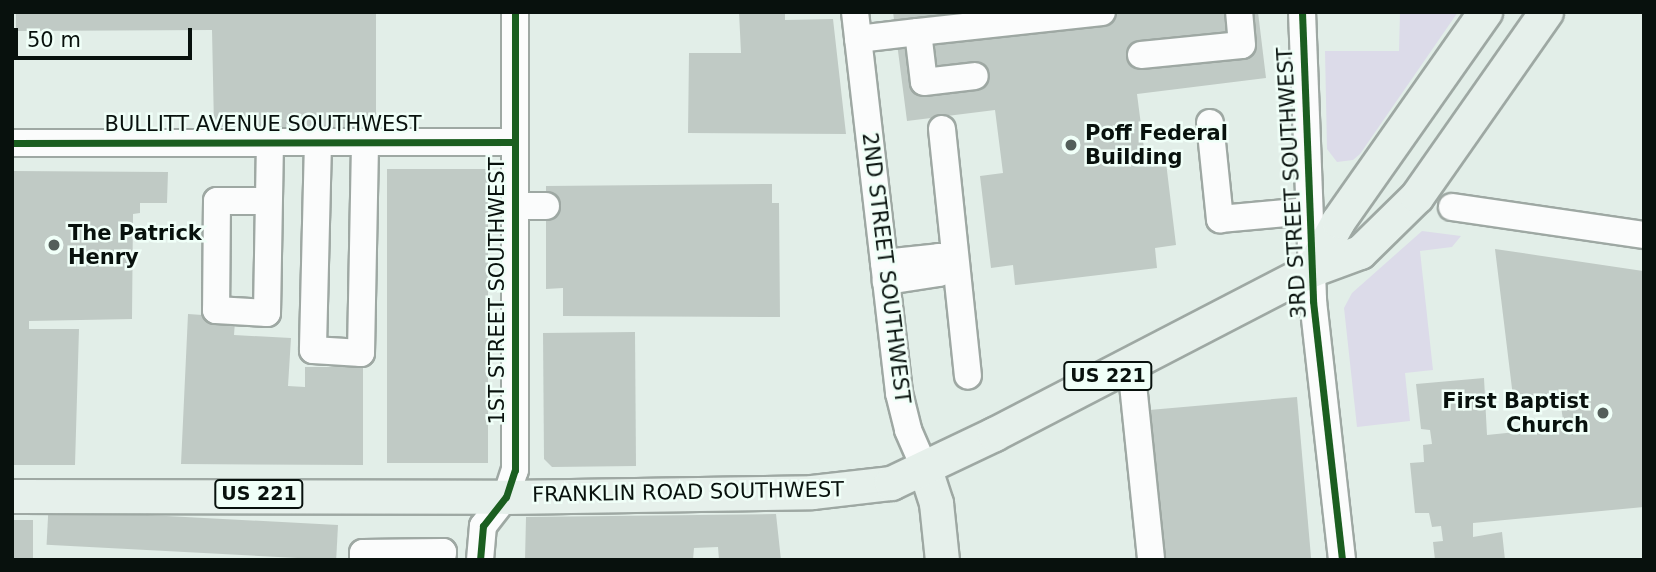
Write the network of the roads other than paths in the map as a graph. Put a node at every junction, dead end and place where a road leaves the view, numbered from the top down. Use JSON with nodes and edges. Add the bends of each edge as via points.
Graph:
{"nodes":[{"id":1,"x":515,"y":12,"type":"edge"},
{"id":2,"x":855,"y":12,"type":"edge"},
{"id":3,"x":1102,"y":12,"type":"edge"},
{"id":4,"x":1239,"y":12,"type":"edge"},
{"id":5,"x":1302,"y":12,"type":"edge"},
{"id":6,"x":1485,"y":12,"type":"edge"},
{"id":7,"x":1546,"y":12,"type":"edge"},
{"id":8,"x":918,"y":32,"type":"junction"},
{"id":9,"x":858,"y":38,"type":"junction"},
{"id":10,"x":1141,"y":55,"type":"dead end"},
{"id":11,"x":975,"y":76,"type":"dead end"},
{"id":12,"x":1210,"y":124,"type":"dead end"},
{"id":13,"x":942,"y":129,"type":"dead end"},
{"id":14,"x":270,"y":142,"type":"junction"},
{"id":15,"x":318,"y":142,"type":"junction"},
{"id":16,"x":365,"y":142,"type":"junction"},
{"id":17,"x":514,"y":142,"type":"junction"},
{"id":18,"x":12,"y":143,"type":"edge"},
{"id":19,"x":268,"y":201,"type":"dead end"},
{"id":20,"x":515,"y":206,"type":"junction"},
{"id":21,"x":546,"y":206,"type":"dead end"},
{"id":22,"x":1452,"y":206,"type":"dead end"},
{"id":23,"x":1308,"y":211,"type":"junction"},
{"id":24,"x":1644,"y":235,"type":"edge"},
{"id":25,"x":955,"y":264,"type":"junction"},
{"id":26,"x":1311,"y":270,"type":"junction"},
{"id":27,"x":885,"y":272,"type":"junction"},
{"id":28,"x":1131,"y":365,"type":"junction"},
{"id":29,"x":968,"y":376,"type":"dead end"},
{"id":30,"x":925,"y":469,"type":"junction"},
{"id":31,"x":12,"y":496,"type":"edge"},
{"id":32,"x":506,"y":497,"type":"junction"},
{"id":33,"x":363,"y":560,"type":"edge"},
{"id":34,"x":442,"y":560,"type":"edge"},
{"id":35,"x":480,"y":560,"type":"edge"},
{"id":36,"x":942,"y":560,"type":"edge"},
{"id":37,"x":1151,"y":560,"type":"edge"},
{"id":38,"x":1342,"y":560,"type":"edge"}],
"edges":[{"from":1,"to":17,"type":"street","name":"1ST STREET SOUTHWEST"},
{"from":2,"to":9,"type":"street","name":"2ND STREET SOUTHWEST"},
{"from":3,"to":8,"type":"street"},
{"from":4,"to":10,"type":"street","via":[[1242,45]]},
{"from":5,"to":23,"type":"street","name":"3RD STREET SOUTHWEST"},
{"from":6,"to":26,"type":"main road","via":[[1338,221]]},
{"from":7,"to":26,"type":"main road","name":"FRANKLIN ROAD SOUTHWEST","number":"US 221","via":[[1417,196],[1391,225],[1360,252]]},
{"from":8,"to":9,"type":"street"},
{"from":8,"to":11,"type":"street","via":[[924,82]]},
{"from":9,"to":27,"type":"street","name":"2ND STREET SOUTHWEST"},
{"from":12,"to":23,"type":"street","via":[[1220,219]]},
{"from":13,"to":25,"type":"street"},
{"from":14,"to":15,"type":"street","name":"BULLITT AVENUE SOUTHWEST"},
{"from":14,"to":18,"type":"street","name":"BULLITT AVENUE SOUTHWEST"},
{"from":14,"to":19,"type":"street"},
{"from":15,"to":16,"type":"street","name":"BULLITT AVENUE SOUTHWEST"},
{"from":15,"to":16,"type":"street","via":[[313,350],[360,353]]},
{"from":16,"to":17,"type":"street","name":"BULLITT AVENUE SOUTHWEST"},
{"from":17,"to":20,"type":"street","name":"1ST STREET SOUTHWEST"},
{"from":20,"to":21,"type":"street"},
{"from":20,"to":32,"type":"street","name":"1ST STREET SOUTHWEST","via":[[515,470]]},
{"from":22,"to":24,"type":"street"},
{"from":23,"to":26,"type":"street","name":"3RD STREET SOUTHWEST"},
{"from":25,"to":27,"type":"street","via":[[939,273]]},
{"from":25,"to":29,"type":"street"},
{"from":26,"to":28,"type":"main road","name":"FRANKLIN ROAD SOUTHWEST","number":"US 221"},
{"from":26,"to":38,"type":"street","name":"3RD STREET SOUTHWEST"},
{"from":27,"to":30,"type":"street","name":"2ND STREET SOUTHWEST","via":[[899,393]]},
{"from":28,"to":30,"type":"main road","name":"FRANKLIN ROAD SOUTHWEST","number":"US 221"},
{"from":28,"to":37,"type":"street"},
{"from":30,"to":32,"type":"main road","name":"FRANKLIN ROAD SOUTHWEST","number":"US 221","via":[[891,483],[812,492]]},
{"from":30,"to":36,"type":"main road","name":"2ND STREET SOUTHWEST","via":[[936,503]]},
{"from":31,"to":32,"type":"main road","name":"FRANKLIN ROAD SOUTHWEST","number":"US 221"},
{"from":32,"to":35,"type":"street","name":"1ST STREET SOUTHWEST","via":[[483,526]]},
{"from":33,"to":34,"type":"street","via":[[363,552],[443,552]]}]}
